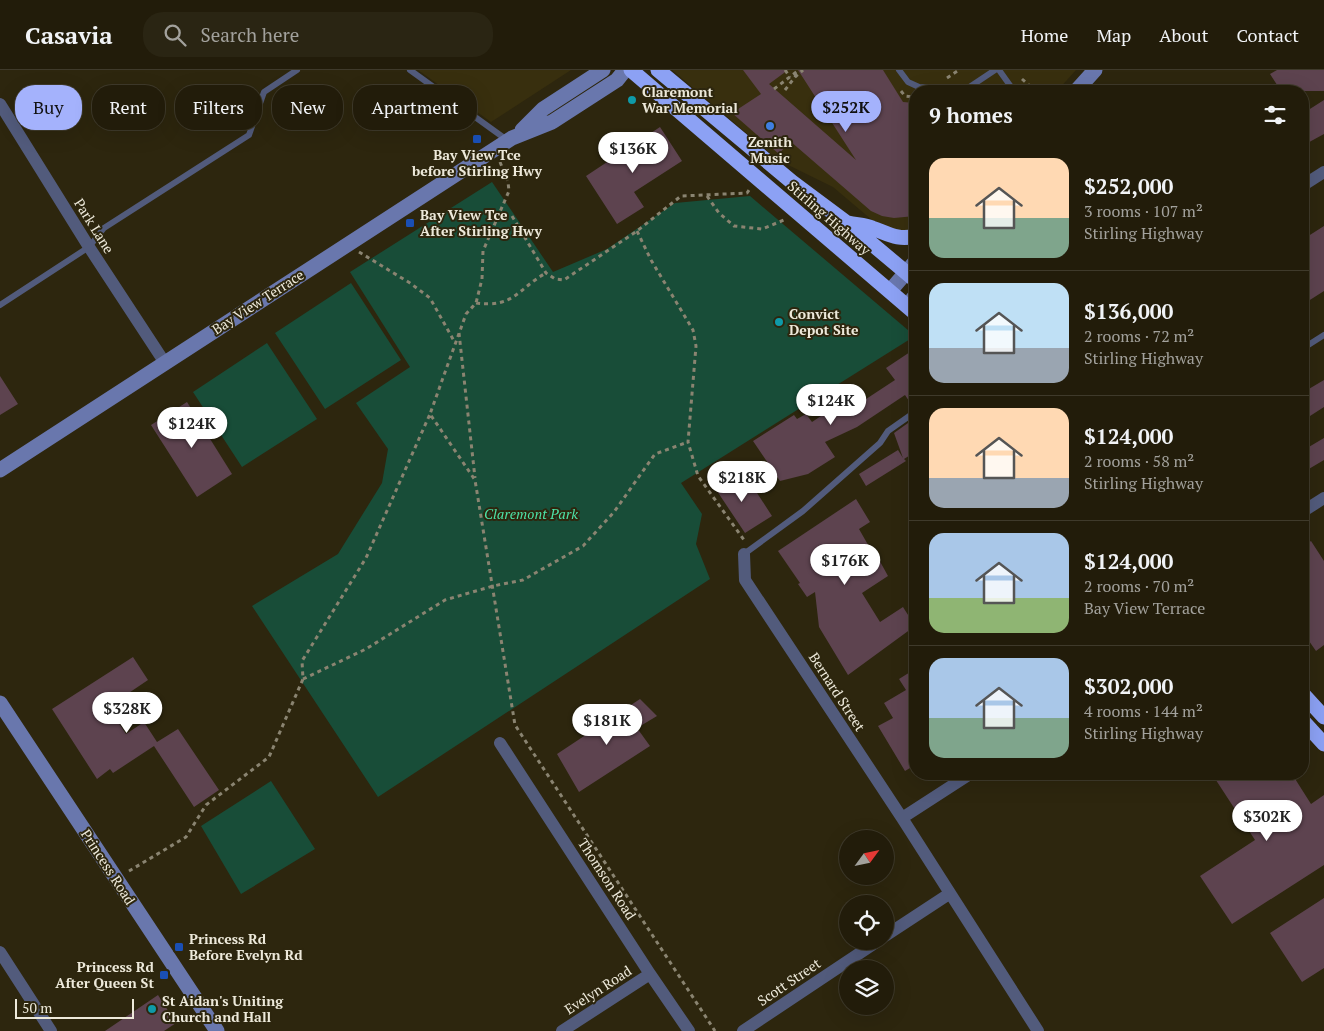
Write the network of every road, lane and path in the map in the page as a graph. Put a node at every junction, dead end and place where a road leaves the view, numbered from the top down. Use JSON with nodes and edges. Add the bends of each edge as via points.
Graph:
{"nodes":[{"id":1,"x":297,"y":70,"type":"edge"},
{"id":2,"x":410,"y":70,"type":"edge"},
{"id":3,"x":603,"y":70,"type":"edge"},
{"id":4,"x":625,"y":70,"type":"edge"},
{"id":5,"x":631,"y":70,"type":"edge"},
{"id":6,"x":658,"y":70,"type":"edge"},
{"id":7,"x":785,"y":70,"type":"edge"},
{"id":8,"x":799,"y":70,"type":"edge"},
{"id":9,"x":803,"y":70,"type":"edge"},
{"id":10,"x":899,"y":70,"type":"edge"},
{"id":11,"x":997,"y":70,"type":"edge"},
{"id":12,"x":1095,"y":70,"type":"edge"},
{"id":13,"x":790,"y":77,"type":"junction"},
{"id":14,"x":1022,"y":79,"type":"dead end"},
{"id":15,"x":915,"y":85,"type":"edge"},
{"id":16,"x":973,"y":85,"type":"edge"},
{"id":17,"x":1009,"y":85,"type":"edge"},
{"id":18,"x":1029,"y":85,"type":"edge"},
{"id":19,"x":1081,"y":85,"type":"edge"},
{"id":20,"x":774,"y":88,"type":"dead end"},
{"id":21,"x":785,"y":90,"type":"dead end"},
{"id":22,"x":0,"y":104,"type":"edge"},
{"id":23,"x":513,"y":138,"type":"junction"},
{"id":24,"x":492,"y":151,"type":"junction"},
{"id":25,"x":1324,"y":172,"type":"edge"},
{"id":26,"x":1309,"y":182,"type":"edge"},
{"id":27,"x":750,"y":189,"type":"dead end"},
{"id":28,"x":706,"y":195,"type":"junction"},
{"id":29,"x":512,"y":216,"type":"dead end"},
{"id":30,"x":785,"y":219,"type":"dead end"},
{"id":31,"x":847,"y":223,"type":"junction"},
{"id":32,"x":637,"y":231,"type":"junction"},
{"id":33,"x":909,"y":238,"type":"edge"},
{"id":34,"x":348,"y":244,"type":"junction"},
{"id":35,"x":90,"y":247,"type":"junction"},
{"id":36,"x":909,"y":269,"type":"edge"},
{"id":37,"x":546,"y":273,"type":"junction"},
{"id":38,"x":909,"y":274,"type":"edge"},
{"id":39,"x":890,"y":291,"type":"junction"},
{"id":40,"x":476,"y":303,"type":"junction"},
{"id":41,"x":909,"y":303,"type":"edge"},
{"id":42,"x":0,"y":305,"type":"edge"},
{"id":43,"x":459,"y":332,"type":"junction"},
{"id":44,"x":1324,"y":335,"type":"edge"},
{"id":45,"x":455,"y":342,"type":"junction"},
{"id":46,"x":1309,"y":345,"type":"edge"},
{"id":47,"x":165,"y":363,"type":"junction"},
{"id":48,"x":430,"y":414,"type":"junction"},
{"id":49,"x":909,"y":416,"type":"edge"},
{"id":50,"x":688,"y":442,"type":"junction"},
{"id":51,"x":0,"y":470,"type":"edge"},
{"id":52,"x":475,"y":480,"type":"junction"},
{"id":53,"x":1324,"y":498,"type":"edge"},
{"id":54,"x":1309,"y":508,"type":"edge"},
{"id":55,"x":747,"y":551,"type":"junction"},
{"id":56,"x":493,"y":586,"type":"junction"},
{"id":57,"x":303,"y":679,"type":"junction"},
{"id":58,"x":1309,"y":701,"type":"edge"},
{"id":59,"x":0,"y":703,"type":"edge"},
{"id":60,"x":1324,"y":717,"type":"edge"},
{"id":61,"x":1309,"y":728,"type":"edge"},
{"id":62,"x":500,"y":743,"type":"dead end"},
{"id":63,"x":1324,"y":744,"type":"edge"},
{"id":64,"x":961,"y":780,"type":"edge"},
{"id":65,"x":902,"y":818,"type":"junction"},
{"id":66,"x":116,"y":879,"type":"junction"},
{"id":67,"x":949,"y":894,"type":"junction"},
{"id":68,"x":894,"y":930,"type":"edge"},
{"id":69,"x":864,"y":950,"type":"edge"},
{"id":70,"x":0,"y":952,"type":"edge"},
{"id":71,"x":650,"y":974,"type":"junction"},
{"id":72,"x":51,"y":1031,"type":"edge"},
{"id":73,"x":217,"y":1031,"type":"edge"},
{"id":74,"x":562,"y":1031,"type":"edge"},
{"id":75,"x":689,"y":1031,"type":"edge"},
{"id":76,"x":715,"y":1031,"type":"edge"},
{"id":77,"x":743,"y":1031,"type":"edge"},
{"id":78,"x":1038,"y":1031,"type":"edge"}],
"edges":[{"from":1,"to":35,"type":"lane","via":[[264,92],[249,135],[104,228]]},
{"from":2,"to":23,"type":"lane"},
{"from":3,"to":23,"type":"main road","name":"Bay View Terrace","via":[[543,109]]},
{"from":4,"to":23,"type":"main road","name":"Bay View Terrace","via":[[617,80],[552,122]]},
{"from":5,"to":39,"type":"highway","name":"Stirling Highway"},
{"from":6,"to":31,"type":"highway","name":"Stirling Highway","via":[[792,182]]},
{"from":7,"to":13,"type":"path"},
{"from":8,"to":13,"type":"path"},
{"from":9,"to":21,"type":"path"},
{"from":10,"to":15,"type":"lane"},
{"from":11,"to":16,"type":"lane"},
{"from":11,"to":17,"type":"lane"},
{"from":12,"to":19,"type":"main road"},
{"from":13,"to":20,"type":"path"},
{"from":14,"to":18,"type":"path"},
{"from":22,"to":35,"type":"street","name":"Park Lane"},
{"from":23,"to":24,"type":"main road","name":"Bay View Terrace"},
{"from":24,"to":34,"type":"main road","name":"Bay View Terrace"},
{"from":24,"to":40,"type":"path","via":[[503,167],[509,191],[483,251],[482,279]]},
{"from":25,"to":26,"type":"street"},
{"from":27,"to":28,"type":"path","via":[[747,193]]},
{"from":28,"to":30,"type":"path","via":[[734,226],[762,229]]},
{"from":28,"to":32,"type":"path","via":[[681,196]]},
{"from":29,"to":37,"type":"path"},
{"from":31,"to":33,"type":"highway","via":[[871,227],[894,237]]},
{"from":31,"to":36,"type":"highway","name":"Stirling Highway"},
{"from":32,"to":37,"type":"path","via":[[564,280]]},
{"from":32,"to":50,"type":"path","via":[[693,330],[696,346]]},
{"from":34,"to":45,"type":"path","via":[[430,298]]},
{"from":34,"to":47,"type":"main road","name":"Bay View Terrace"},
{"from":35,"to":42,"type":"lane"},
{"from":35,"to":47,"type":"street","name":"Park Lane"},
{"from":37,"to":40,"type":"path","via":[[506,302],[492,305]]},
{"from":38,"to":39,"type":"main road"},
{"from":39,"to":41,"type":"highway","name":"Stirling Highway"},
{"from":40,"to":43,"type":"path","via":[[466,314]]},
{"from":43,"to":45,"type":"path"},
{"from":43,"to":52,"type":"path"},
{"from":44,"to":46,"type":"lane"},
{"from":45,"to":48,"type":"path"},
{"from":47,"to":51,"type":"main road","name":"Bay View Terrace"},
{"from":48,"to":52,"type":"path"},
{"from":48,"to":57,"type":"path","via":[[366,558],[302,661]]},
{"from":49,"to":55,"type":"lane","via":[[888,431],[880,443],[803,511]]},
{"from":50,"to":55,"type":"path","via":[[698,476]]},
{"from":50,"to":56,"type":"path","via":[[656,454],[614,512],[583,546],[523,580]]},
{"from":52,"to":56,"type":"path"},
{"from":53,"to":54,"type":"street"},
{"from":55,"to":65,"type":"street","name":"Bernard Street","via":[[745,580]]},
{"from":56,"to":57,"type":"path","via":[[445,600],[366,649]]},
{"from":56,"to":76,"type":"path","via":[[515,725]]},
{"from":57,"to":66,"type":"path","via":[[269,757],[206,805],[186,837]]},
{"from":58,"to":60,"type":"highway"},
{"from":59,"to":66,"type":"main road","name":"Princess Road"},
{"from":61,"to":63,"type":"highway"},
{"from":62,"to":71,"type":"street","name":"Thomson Road"},
{"from":64,"to":65,"type":"street"},
{"from":65,"to":67,"type":"street","name":"Bernard Street"},
{"from":66,"to":73,"type":"main road","name":"Princess Road"},
{"from":67,"to":68,"type":"street"},
{"from":67,"to":78,"type":"street","name":"Bernard Street"},
{"from":69,"to":77,"type":"street","name":"Scott Street"},
{"from":70,"to":72,"type":"street"},
{"from":71,"to":74,"type":"street","name":"Evelyn Road"},
{"from":71,"to":75,"type":"street","name":"Thomson Road"}]}
